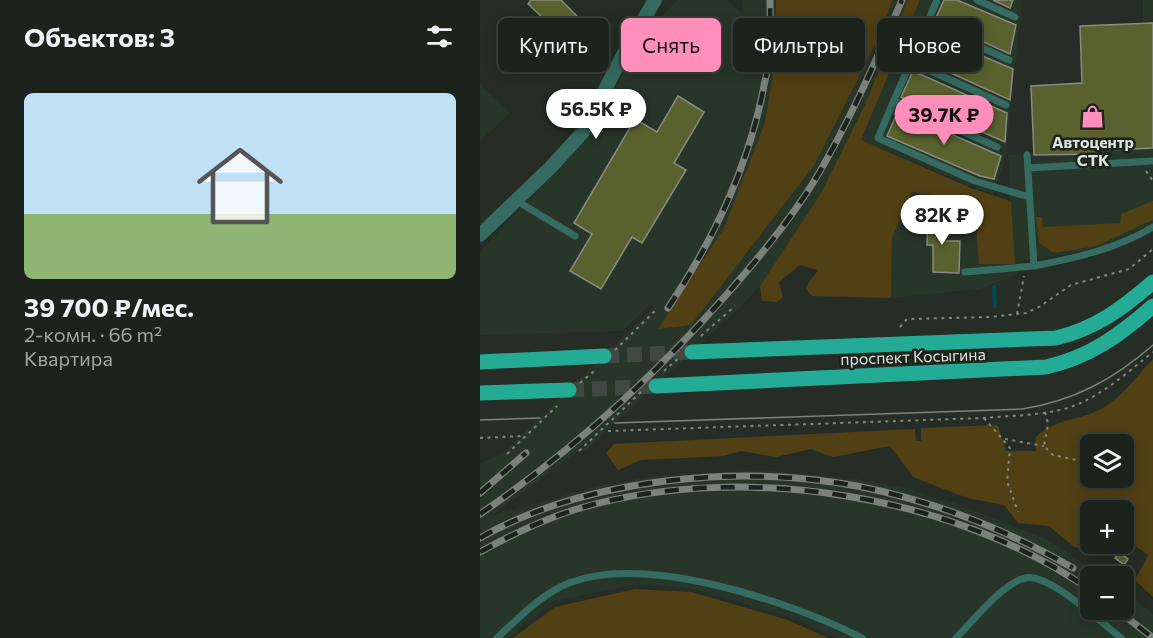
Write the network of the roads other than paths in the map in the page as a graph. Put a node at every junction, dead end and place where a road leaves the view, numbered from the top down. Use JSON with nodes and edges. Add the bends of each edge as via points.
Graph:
{"nodes":[{"id":1,"x":655,"y":0,"type":"edge"},
{"id":2,"x":937,"y":0,"type":"edge"},
{"id":3,"x":977,"y":0,"type":"edge"},
{"id":4,"x":1015,"y":17,"type":"dead end"},
{"id":5,"x":929,"y":18,"type":"edge"},
{"id":6,"x":982,"y":48,"type":"edge"},
{"id":7,"x":1009,"y":60,"type":"dead end"},
{"id":8,"x":906,"y":72,"type":"edge"},
{"id":9,"x":932,"y":72,"type":"edge"},
{"id":10,"x":894,"y":101,"type":"junction"},
{"id":11,"x":1006,"y":105,"type":"dead end"},
{"id":12,"x":997,"y":147,"type":"dead end"},
{"id":13,"x":1027,"y":156,"type":"dead end"},
{"id":14,"x":1153,"y":161,"type":"edge"},
{"id":15,"x":1028,"y":168,"type":"junction"},
{"id":16,"x":1029,"y":197,"type":"junction"},
{"id":17,"x":517,"y":201,"type":"junction"},
{"id":18,"x":1153,"y":228,"type":"edge"},
{"id":19,"x":480,"y":235,"type":"edge"},
{"id":20,"x":576,"y":236,"type":"dead end"},
{"id":21,"x":1034,"y":266,"type":"junction"},
{"id":22,"x":965,"y":272,"type":"dead end"},
{"id":23,"x":1153,"y":282,"type":"edge"},
{"id":24,"x":1153,"y":306,"type":"edge"},
{"id":25,"x":692,"y":352,"type":"tunnel mouth"},
{"id":26,"x":604,"y":359,"type":"tunnel mouth"},
{"id":27,"x":480,"y":362,"type":"edge"},
{"id":28,"x":656,"y":386,"type":"tunnel mouth"},
{"id":29,"x":570,"y":390,"type":"tunnel mouth"},
{"id":30,"x":480,"y":393,"type":"edge"},
{"id":31,"x":497,"y":638,"type":"edge"},
{"id":32,"x":862,"y":638,"type":"edge"},
{"id":33,"x":956,"y":638,"type":"edge"},
{"id":34,"x":1122,"y":638,"type":"edge"}],
"edges":[{"from":1,"to":17,"type":"street","via":[[583,132]]},
{"from":2,"to":5,"type":"lane"},
{"from":3,"to":4,"type":"lane"},
{"from":6,"to":7,"type":"lane"},
{"from":8,"to":10,"type":"lane"},
{"from":9,"to":11,"type":"lane"},
{"from":10,"to":12,"type":"lane"},
{"from":10,"to":16,"type":"lane","via":[[878,138],[975,181]]},
{"from":13,"to":15,"type":"lane"},
{"from":14,"to":15,"type":"lane"},
{"from":15,"to":16,"type":"lane"},
{"from":16,"to":21,"type":"lane"},
{"from":17,"to":19,"type":"street"},
{"from":17,"to":20,"type":"lane"},
{"from":18,"to":21,"type":"lane","via":[[1098,252]]},
{"from":21,"to":22,"type":"lane"},
{"from":23,"to":25,"type":"main road","name":"проспект Косыгина","via":[[1100,322],[1044,340]]},
{"from":24,"to":28,"type":"main road","name":"проспект Косыгина","via":[[1096,350],[1046,367]]},
{"from":26,"to":27,"type":"main road"},
{"from":29,"to":30,"type":"main road"},
{"from":31,"to":32,"type":"lane","via":[[538,599],[571,582],[616,574],[727,587],[825,619]]},
{"from":33,"to":34,"type":"lane","via":[[1009,585],[1026,577],[1041,579],[1057,589]]}]}
